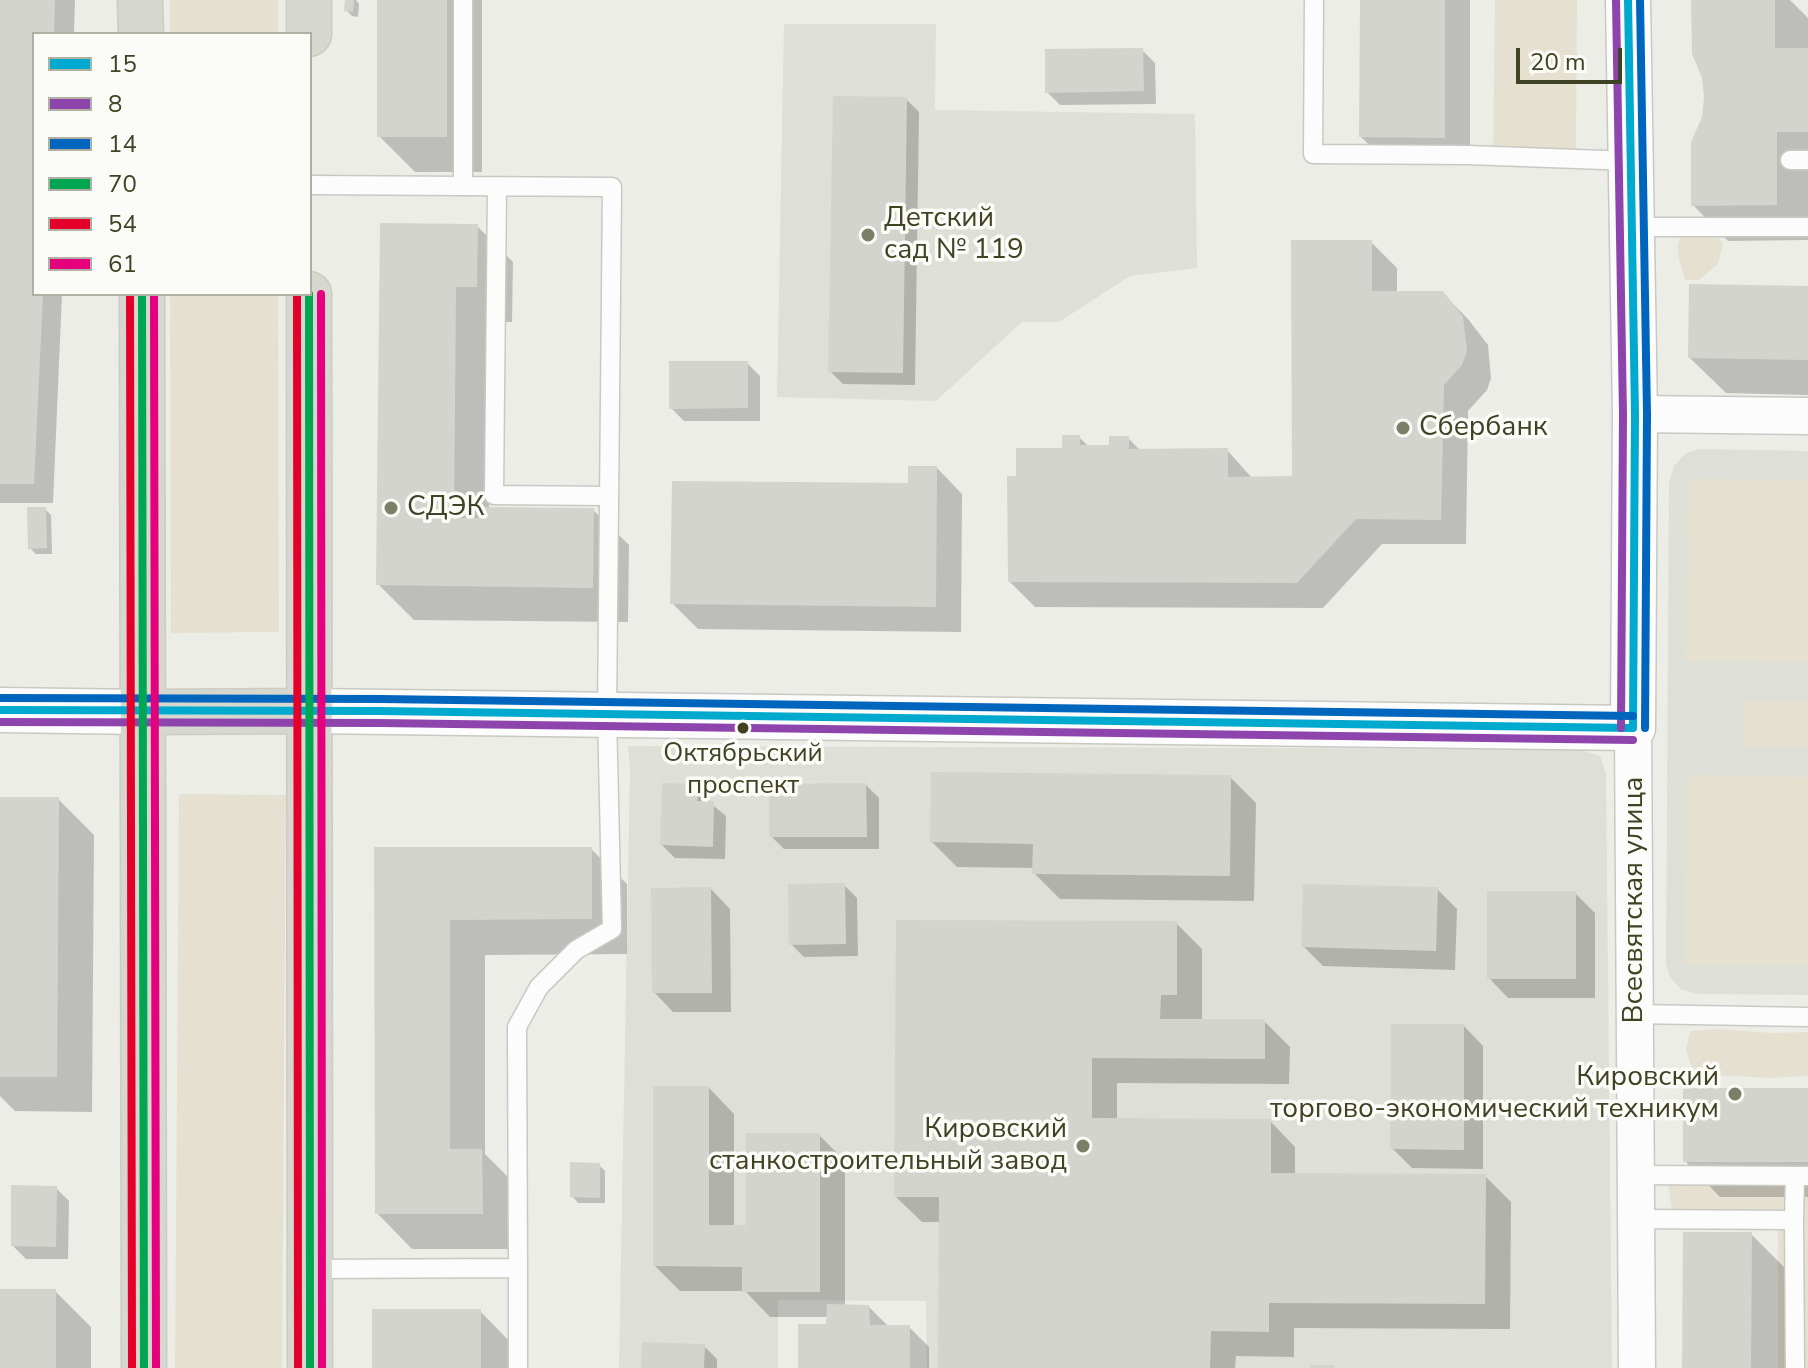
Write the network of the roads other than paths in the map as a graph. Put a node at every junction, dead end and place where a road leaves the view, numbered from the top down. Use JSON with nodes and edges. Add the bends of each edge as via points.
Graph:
{"nodes":[{"id":1,"x":140,"y":0,"type":"edge"},
{"id":2,"x":309,"y":0,"type":"edge"},
{"id":3,"x":463,"y":0,"type":"edge"},
{"id":4,"x":1314,"y":0,"type":"edge"},
{"id":5,"x":1628,"y":0,"type":"edge"},
{"id":6,"x":141,"y":32,"type":"edge"},
{"id":7,"x":309,"y":32,"type":"edge"},
{"id":8,"x":1631,"y":161,"type":"junction"},
{"id":9,"x":312,"y":185,"type":"edge"},
{"id":10,"x":463,"y":186,"type":"junction"},
{"id":11,"x":497,"y":187,"type":"junction"},
{"id":12,"x":1632,"y":227,"type":"junction"},
{"id":13,"x":1808,"y":227,"type":"edge"},
{"id":14,"x":142,"y":296,"type":"edge"},
{"id":15,"x":309,"y":296,"type":"edge"},
{"id":16,"x":1635,"y":414,"type":"junction"},
{"id":17,"x":1808,"y":416,"type":"edge"},
{"id":18,"x":609,"y":496,"type":"junction"},
{"id":19,"x":0,"y":710,"type":"edge"},
{"id":20,"x":311,"y":711,"type":"junction"},
{"id":21,"x":143,"y":712,"type":"junction"},
{"id":22,"x":607,"y":715,"type":"junction"},
{"id":23,"x":1633,"y":728,"type":"junction"},
{"id":24,"x":1636,"y":1014,"type":"junction"},
{"id":25,"x":1808,"y":1017,"type":"edge"},
{"id":26,"x":1636,"y":1175,"type":"junction"},
{"id":27,"x":1802,"y":1176,"type":"edge"},
{"id":28,"x":1636,"y":1219,"type":"junction"},
{"id":29,"x":1794,"y":1220,"type":"junction"},
{"id":30,"x":518,"y":1268,"type":"junction"},
{"id":31,"x":310,"y":1269,"type":"junction"},
{"id":32,"x":144,"y":1368,"type":"edge"},
{"id":33,"x":310,"y":1368,"type":"edge"},
{"id":34,"x":518,"y":1368,"type":"edge"},
{"id":35,"x":1637,"y":1368,"type":"edge"},
{"id":36,"x":1795,"y":1368,"type":"edge"}],
"edges":[{"from":1,"to":6,"type":"main road"},
{"from":2,"to":7,"type":"main road"},
{"from":3,"to":10,"type":"lane"},
{"from":4,"to":8,"type":"lane","via":[[1313,154]]},
{"from":5,"to":8,"type":"main road","name":"Всесвятская улица"},
{"from":8,"to":12,"type":"main road","name":"Всесвятская улица"},
{"from":9,"to":10,"type":"lane"},
{"from":10,"to":11,"type":"lane"},
{"from":11,"to":18,"type":"lane","via":[[494,495]]},
{"from":11,"to":18,"type":"lane","via":[[612,187]]},
{"from":12,"to":13,"type":"lane"},
{"from":12,"to":16,"type":"main road","name":"Всесвятская улица"},
{"from":14,"to":21,"type":"main road"},
{"from":15,"to":20,"type":"main road"},
{"from":16,"to":17,"type":"street"},
{"from":16,"to":23,"type":"main road","name":"Всесвятская улица"},
{"from":18,"to":22,"type":"lane"},
{"from":19,"to":21,"type":"main road"},
{"from":20,"to":21,"type":"main road"},
{"from":20,"to":22,"type":"main road"},
{"from":20,"to":31,"type":"main road"},
{"from":21,"to":32,"type":"main road"},
{"from":22,"to":23,"type":"main road"},
{"from":22,"to":30,"type":"lane","via":[[612,929],[576,950],[539,987],[517,1027]]},
{"from":23,"to":24,"type":"street","name":"Всесвятская улица"},
{"from":24,"to":25,"type":"lane"},
{"from":24,"to":26,"type":"street","name":"Всесвятская улица"},
{"from":26,"to":27,"type":"lane"},
{"from":26,"to":28,"type":"street","name":"Всесвятская улица"},
{"from":27,"to":29,"type":"lane"},
{"from":28,"to":29,"type":"lane"},
{"from":28,"to":35,"type":"street","name":"Всесвятская улица"},
{"from":29,"to":36,"type":"lane"},
{"from":30,"to":31,"type":"lane"},
{"from":30,"to":34,"type":"lane"},
{"from":31,"to":33,"type":"main road"}]}
